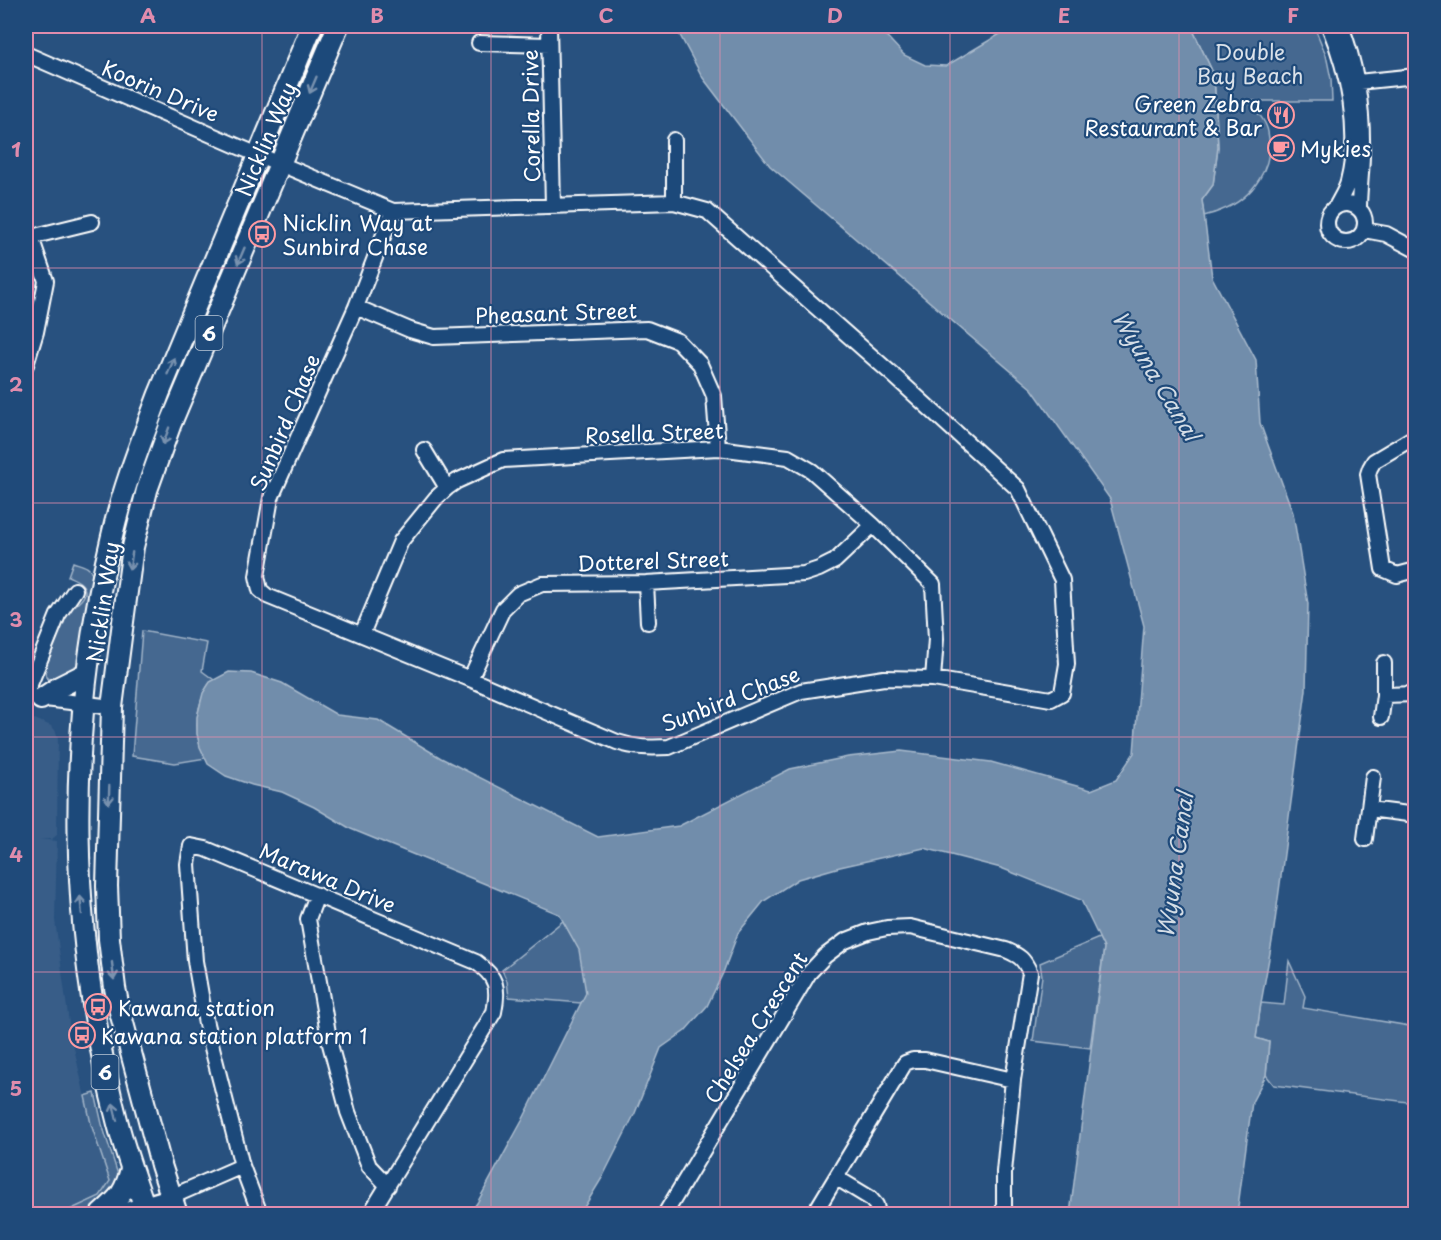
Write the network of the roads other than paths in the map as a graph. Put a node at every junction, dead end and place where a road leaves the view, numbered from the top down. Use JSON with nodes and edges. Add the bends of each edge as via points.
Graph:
{"nodes":[{"id":1,"x":312,"y":26,"type":"edge"},
{"id":2,"x":338,"y":26,"type":"edge"},
{"id":3,"x":549,"y":26,"type":"edge"},
{"id":4,"x":1329,"y":26,"type":"edge"},
{"id":5,"x":1341,"y":26,"type":"edge"},
{"id":6,"x":479,"y":42,"type":"dead end"},
{"id":7,"x":549,"y":45,"type":"junction"},
{"id":8,"x":26,"y":54,"type":"edge"},
{"id":9,"x":1416,"y":75,"type":"edge"},
{"id":10,"x":1358,"y":82,"type":"junction"},
{"id":11,"x":674,"y":140,"type":"dead end"},
{"id":12,"x":258,"y":154,"type":"junction"},
{"id":13,"x":280,"y":164,"type":"junction"},
{"id":14,"x":674,"y":202,"type":"junction"},
{"id":15,"x":553,"y":206,"type":"junction"},
{"id":16,"x":1336,"y":207,"type":"junction"},
{"id":17,"x":1359,"y":208,"type":"junction"},
{"id":18,"x":393,"y":211,"type":"junction"},
{"id":19,"x":92,"y":222,"type":"dead end"},
{"id":20,"x":1364,"y":230,"type":"junction"},
{"id":21,"x":28,"y":233,"type":"edge"},
{"id":22,"x":1416,"y":250,"type":"edge"},
{"id":23,"x":356,"y":308,"type":"junction"},
{"id":24,"x":832,"y":321,"type":"junction"},
{"id":25,"x":31,"y":330,"type":"edge"},
{"id":26,"x":822,"y":332,"type":"dead end"},
{"id":27,"x":26,"y":365,"type":"edge"},
{"id":28,"x":1416,"y":436,"type":"edge"},
{"id":29,"x":718,"y":448,"type":"junction"},
{"id":30,"x":424,"y":450,"type":"dead end"},
{"id":31,"x":447,"y":488,"type":"junction"},
{"id":32,"x":873,"y":525,"type":"junction"},
{"id":33,"x":1416,"y":570,"type":"edge"},
{"id":34,"x":646,"y":583,"type":"junction"},
{"id":35,"x":75,"y":590,"type":"dead end"},
{"id":36,"x":648,"y":622,"type":"dead end"},
{"id":37,"x":362,"y":634,"type":"junction"},
{"id":38,"x":1384,"y":663,"type":"dead end"},
{"id":39,"x":87,"y":673,"type":"junction"},
{"id":40,"x":470,"y":679,"type":"junction"},
{"id":41,"x":933,"y":679,"type":"junction"},
{"id":42,"x":1416,"y":694,"type":"edge"},
{"id":43,"x":1384,"y":695,"type":"junction"},
{"id":44,"x":31,"y":696,"type":"edge"},
{"id":45,"x":85,"y":705,"type":"junction"},
{"id":46,"x":112,"y":708,"type":"junction"},
{"id":47,"x":1381,"y":717,"type":"dead end"},
{"id":48,"x":1373,"y":777,"type":"dead end"},
{"id":49,"x":1369,"y":809,"type":"junction"},
{"id":50,"x":1416,"y":815,"type":"edge"},
{"id":51,"x":1365,"y":839,"type":"dead end"},
{"id":52,"x":317,"y":895,"type":"junction"},
{"id":53,"x":1013,"y":1080,"type":"junction"},
{"id":54,"x":242,"y":1166,"type":"junction"},
{"id":55,"x":131,"y":1169,"type":"junction"},
{"id":56,"x":837,"y":1178,"type":"junction"},
{"id":57,"x":388,"y":1186,"type":"junction"},
{"id":58,"x":174,"y":1206,"type":"edge"},
{"id":59,"x":147,"y":1211,"type":"edge"},
{"id":60,"x":101,"y":1215,"type":"edge"},
{"id":61,"x":118,"y":1215,"type":"edge"},
{"id":62,"x":260,"y":1215,"type":"edge"},
{"id":63,"x":370,"y":1215,"type":"edge"},
{"id":64,"x":666,"y":1215,"type":"edge"},
{"id":65,"x":814,"y":1215,"type":"edge"},
{"id":66,"x":878,"y":1215,"type":"edge"},
{"id":67,"x":1004,"y":1215,"type":"edge"}],
"edges":[{"from":1,"to":12,"type":"highway","name":"Nicklin Way","number":"6"},
{"from":2,"to":13,"type":"highway","name":"Nicklin Way","number":"6","one_way":true},
{"from":3,"to":7,"type":"street","name":"Corella Drive"},
{"from":4,"to":16,"type":"street","via":[[1348,82],[1352,121],[1348,183]]},
{"from":5,"to":10,"type":"street"},
{"from":6,"to":7,"type":"street"},
{"from":7,"to":15,"type":"street","name":"Corella Drive"},
{"from":8,"to":12,"type":"street","name":"Koorin Drive"},
{"from":9,"to":10,"type":"street"},
{"from":10,"to":17,"type":"street","via":[[1362,154]]},
{"from":11,"to":14,"type":"street"},
{"from":12,"to":13,"type":"street","name":"Koorin Drive"},
{"from":39,"to":12,"type":"highway","name":"Nicklin Way","number":"6","one_way":true,"via":[[111,540],[131,472]]},
{"from":13,"to":18,"type":"street","name":"Sunbird Chase"},
{"from":13,"to":46,"type":"highway","name":"Nicklin Way","number":"6","one_way":true,"via":[[171,423],[147,490],[134,547]]},
{"from":14,"to":15,"type":"street","name":"Sunbird Chase"},
{"from":14,"to":24,"type":"street","name":"Sunbird Chase","via":[[707,211]]},
{"from":15,"to":18,"type":"street","name":"Sunbird Chase"},
{"from":16,"to":17,"type":"street","via":[[1348,204]]},
{"from":16,"to":20,"type":"street","via":[[1327,224],[1337,240],[1350,242]]},
{"from":17,"to":20,"type":"street","via":[[1365,218]]},
{"from":18,"to":23,"type":"street","name":"Sunbird Chase"},
{"from":19,"to":21,"type":"street"},
{"from":20,"to":22,"type":"street","via":[[1386,234]]},
{"from":21,"to":25,"type":"street","via":[[46,281]]},
{"from":23,"to":29,"type":"street","name":"Pheasant Street","via":[[434,337],[647,330],[668,337],[678,341],[700,364],[714,396]]},
{"from":23,"to":37,"type":"street","name":"Sunbird Chase","via":[[271,498],[257,576],[260,590],[267,596]]},
{"from":24,"to":26,"type":"street"},
{"from":24,"to":41,"type":"street","name":"Sunbird Chase","via":[[1018,489],[1062,580],[1067,664],[1062,693],[1050,699]]},
{"from":25,"to":27,"type":"street"},
{"from":28,"to":33,"type":"street","via":[[1374,461],[1368,474],[1383,569],[1397,575]]},
{"from":29,"to":31,"type":"street","name":"Rosella Street","via":[[503,460]]},
{"from":29,"to":32,"type":"street","name":"Rosella Street","via":[[788,457],[812,471]]},
{"from":30,"to":31,"type":"street"},
{"from":31,"to":37,"type":"street","name":"Rosella Street","via":[[401,541]]},
{"from":32,"to":34,"type":"street","name":"Dotterel Street","via":[[835,561],[804,574]]},
{"from":32,"to":41,"type":"street","name":"Rosella Street","via":[[933,584]]},
{"from":34,"to":36,"type":"street"},
{"from":34,"to":40,"type":"street","name":"Dotterel Street","via":[[542,584],[518,594],[503,609]]},
{"from":35,"to":44,"type":"street","via":[[58,615]]},
{"from":37,"to":40,"type":"street","name":"Sunbird Chase"},
{"from":38,"to":43,"type":"street"},
{"from":39,"to":44,"type":"highway"},
{"from":39,"to":45,"type":"highway","name":"Nicklin Way","number":"6"},
{"from":40,"to":41,"type":"street","name":"Sunbird Chase","via":[[617,742],[648,748],[669,747],[801,691],[884,678]]},
{"from":42,"to":43,"type":"street"},
{"from":43,"to":47,"type":"street"},
{"from":44,"to":45,"type":"street"},
{"from":45,"to":46,"type":"street"},
{"from":55,"to":45,"type":"highway","name":"Nicklin Way","number":"6","one_way":true,"via":[[104,1066],[88,973],[78,841]]},
{"from":46,"to":58,"type":"highway","name":"Nicklin Way","number":"6","one_way":true,"via":[[107,886],[113,978],[122,1024]]},
{"from":48,"to":49,"type":"street"},
{"from":49,"to":50,"type":"street"},
{"from":49,"to":51,"type":"street"},
{"from":52,"to":54,"type":"street","name":"Marawa Drive","via":[[191,846],[188,864],[195,961],[206,1024]]},
{"from":52,"to":57,"type":"street","via":[[308,919],[330,1044],[348,1112],[369,1166]]},
{"from":52,"to":57,"type":"street","name":"Marawa Drive","via":[[476,962],[488,970],[495,983],[494,1012]]},
{"from":53,"to":56,"type":"street","via":[[925,1060],[905,1063]]},
{"from":53,"to":64,"type":"street","name":"Chelsea Crescent","via":[[1030,973],[1025,961],[1006,950],[910,927],[868,932],[845,941],[809,973]]},
{"from":53,"to":67,"type":"street","name":"Chelsea Crescent"},
{"from":54,"to":58,"type":"street"},
{"from":54,"to":62,"type":"street","name":"Marawa Drive"},
{"from":55,"to":59,"type":"highway","name":"Nicklin Way","number":"6"},
{"from":55,"to":60,"type":"highway","via":[[121,1197]]},
{"from":56,"to":65,"type":"street"},
{"from":56,"to":66,"type":"street","via":[[870,1198]]},
{"from":57,"to":63,"type":"street","name":"Marawa Drive"},
{"from":58,"to":59,"type":"main road"},
{"from":59,"to":61,"type":"main road"}]}
